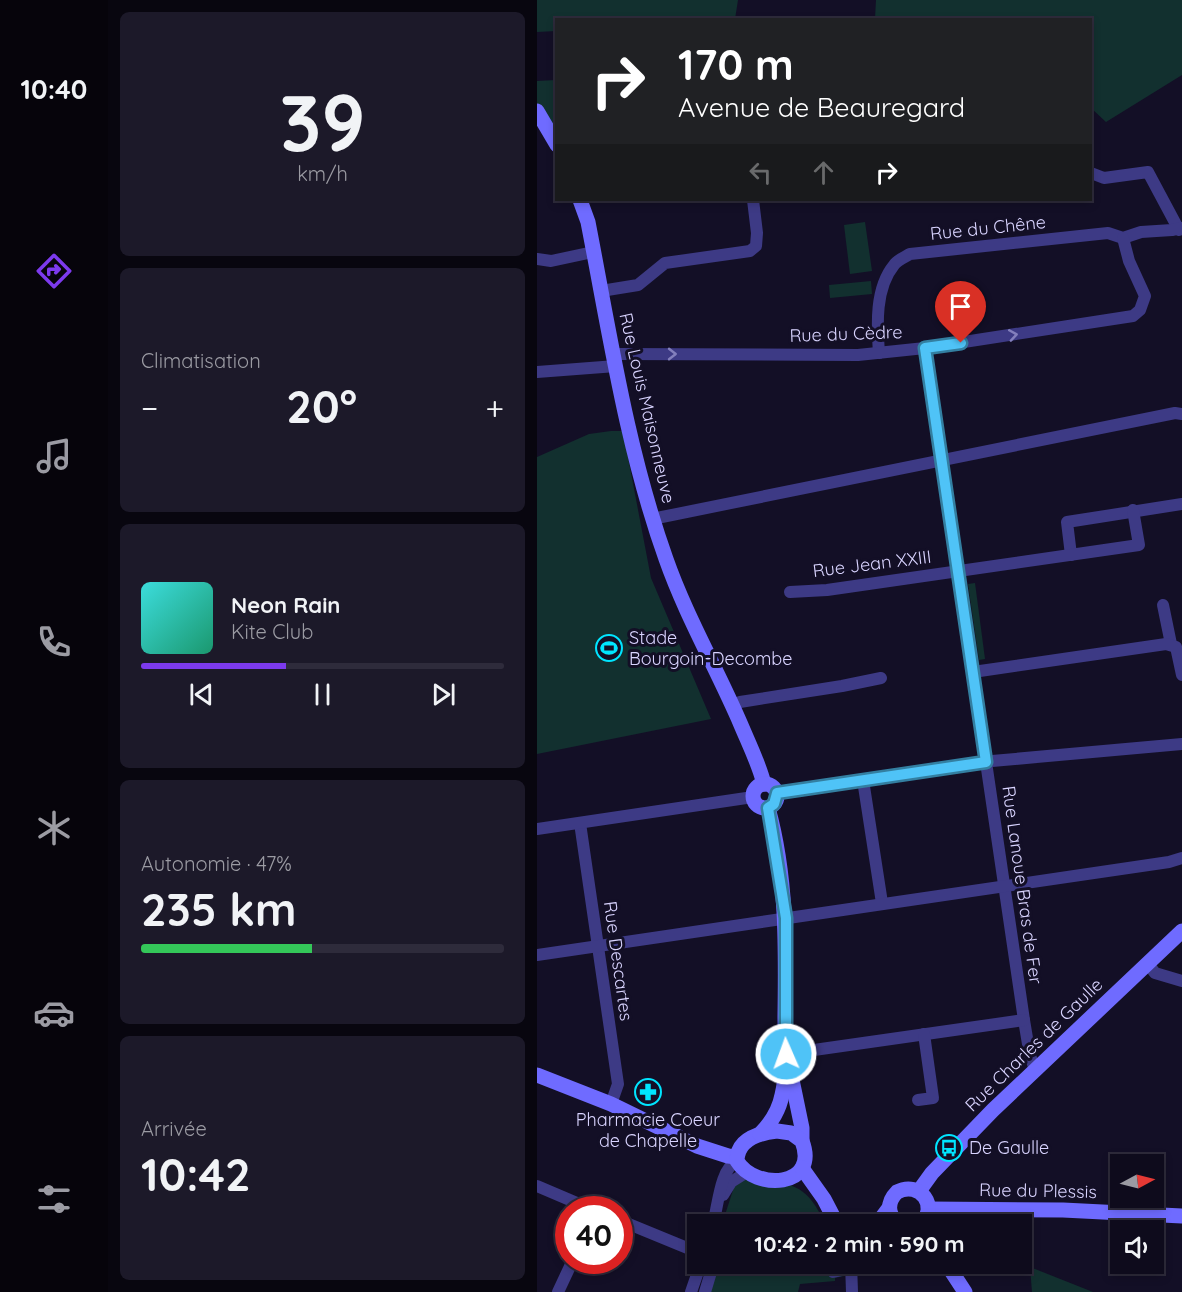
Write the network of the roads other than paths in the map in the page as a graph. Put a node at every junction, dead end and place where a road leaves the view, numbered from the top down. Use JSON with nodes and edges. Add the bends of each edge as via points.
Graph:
{"nodes":[{"id":1,"x":537,"y":111,"type":"edge"},
{"id":2,"x":553,"y":138,"type":"edge"},
{"id":3,"x":1092,"y":173,"type":"edge"},
{"id":4,"x":580,"y":201,"type":"edge"},
{"id":5,"x":753,"y":201,"type":"edge"},
{"id":6,"x":1180,"y":229,"type":"edge"},
{"id":7,"x":1123,"y":238,"type":"junction"},
{"id":8,"x":593,"y":252,"type":"junction"},
{"id":9,"x":537,"y":259,"type":"edge"},
{"id":10,"x":601,"y":291,"type":"junction"},
{"id":11,"x":925,"y":348,"type":"junction"},
{"id":12,"x":879,"y":353,"type":"junction"},
{"id":13,"x":615,"y":360,"type":"junction"},
{"id":14,"x":537,"y":372,"type":"edge"},
{"id":15,"x":1182,"y":414,"type":"edge"},
{"id":16,"x":941,"y":459,"type":"junction"},
{"id":17,"x":1182,"y":504,"type":"edge"},
{"id":18,"x":1133,"y":510,"type":"junction"},
{"id":19,"x":652,"y":519,"type":"junction"},
{"id":20,"x":1071,"y":555,"type":"junction"},
{"id":21,"x":958,"y":571,"type":"junction"},
{"id":22,"x":790,"y":592,"type":"dead end"},
{"id":23,"x":1163,"y":605,"type":"dead end"},
{"id":24,"x":1171,"y":644,"type":"junction"},
{"id":25,"x":973,"y":672,"type":"junction"},
{"id":26,"x":1182,"y":675,"type":"edge"},
{"id":27,"x":881,"y":678,"type":"dead end"},
{"id":28,"x":733,"y":705,"type":"junction"},
{"id":29,"x":1182,"y":744,"type":"edge"},
{"id":30,"x":986,"y":762,"type":"junction"},
{"id":31,"x":863,"y":780,"type":"junction"},
{"id":32,"x":763,"y":784,"type":"junction"},
{"id":33,"x":777,"y":793,"type":"junction"},
{"id":34,"x":753,"y":797,"type":"junction"},
{"id":35,"x":768,"y":808,"type":"junction"},
{"id":36,"x":580,"y":823,"type":"junction"},
{"id":37,"x":537,"y":829,"type":"edge"},
{"id":38,"x":1182,"y":858,"type":"edge"},
{"id":39,"x":1004,"y":886,"type":"junction"},
{"id":40,"x":882,"y":903,"type":"junction"},
{"id":41,"x":786,"y":918,"type":"junction"},
{"id":42,"x":1182,"y":931,"type":"edge"},
{"id":43,"x":597,"y":946,"type":"junction"},
{"id":44,"x":537,"y":955,"type":"edge"},
{"id":45,"x":1148,"y":964,"type":"junction"},
{"id":46,"x":1182,"y":981,"type":"edge"},
{"id":47,"x":1024,"y":1020,"type":"junction"},
{"id":48,"x":924,"y":1034,"type":"junction"},
{"id":49,"x":786,"y":1054,"type":"junction"},
{"id":50,"x":1035,"y":1069,"type":"junction"},
{"id":51,"x":537,"y":1075,"type":"edge"},
{"id":52,"x":918,"y":1100,"type":"dead end"},
{"id":53,"x":611,"y":1104,"type":"junction"},
{"id":54,"x":760,"y":1134,"type":"junction"},
{"id":55,"x":802,"y":1141,"type":"junction"},
{"id":56,"x":740,"y":1163,"type":"junction"},
{"id":57,"x":802,"y":1168,"type":"junction"},
{"id":58,"x":790,"y":1179,"type":"junction"},
{"id":59,"x":537,"y":1186,"type":"edge"},
{"id":60,"x":919,"y":1191,"type":"junction"},
{"id":61,"x":560,"y":1196,"type":"edge"},
{"id":62,"x":889,"y":1208,"type":"junction"},
{"id":63,"x":716,"y":1214,"type":"edge"},
{"id":64,"x":825,"y":1214,"type":"edge"},
{"id":65,"x":832,"y":1214,"type":"edge"},
{"id":66,"x":884,"y":1214,"type":"edge"},
{"id":67,"x":891,"y":1214,"type":"edge"},
{"id":68,"x":925,"y":1214,"type":"edge"},
{"id":69,"x":1002,"y":1214,"type":"edge"},
{"id":70,"x":1182,"y":1216,"type":"edge"},
{"id":71,"x":633,"y":1226,"type":"edge"},
{"id":72,"x":687,"y":1248,"type":"edge"},
{"id":73,"x":566,"y":1274,"type":"edge"},
{"id":74,"x":697,"y":1274,"type":"edge"},
{"id":75,"x":710,"y":1274,"type":"edge"},
{"id":76,"x":851,"y":1274,"type":"edge"},
{"id":77,"x":953,"y":1274,"type":"edge"},
{"id":78,"x":558,"y":1292,"type":"edge"},
{"id":79,"x":691,"y":1292,"type":"edge"},
{"id":80,"x":705,"y":1292,"type":"edge"},
{"id":81,"x":852,"y":1292,"type":"edge"},
{"id":82,"x":965,"y":1292,"type":"edge"}],
"edges":[{"from":1,"to":2,"type":"street"},
{"from":3,"to":6,"type":"street","via":[[1104,178],[1148,172]]},
{"from":4,"to":8,"type":"street","name":"Rue Louis Maisonneuve"},
{"from":5,"to":10,"type":"street","via":[[757,233],[756,246],[750,251],[665,262],[638,285]]},
{"from":6,"to":7,"type":"street","name":"Rue du Chêne","via":[[1141,232]]},
{"from":11,"to":7,"type":"street","name":"Rue du Cèdre","one_way":true,"via":[[1133,316],[1145,296]]},
{"from":7,"to":12,"type":"street","name":"Rue du Chêne","via":[[1108,233],[910,254],[894,264],[884,285],[877,322]]},
{"from":8,"to":9,"type":"street","via":[[551,261]]},
{"from":8,"to":10,"type":"street","name":"Rue Louis Maisonneuve"},
{"from":10,"to":13,"type":"street","name":"Rue Louis Maisonneuve"},
{"from":11,"to":12,"type":"street","name":"Rue du Cèdre"},
{"from":11,"to":16,"type":"street","name":"Rue Lanoue Bras de Fer"},
{"from":13,"to":12,"type":"street","name":"Rue du Cèdre","one_way":true},
{"from":13,"to":14,"type":"street","name":"Rue du Cèdre"},
{"from":13,"to":19,"type":"street","name":"Rue Louis Maisonneuve","via":[[636,465]]},
{"from":15,"to":16,"type":"street"},
{"from":16,"to":19,"type":"street"},
{"from":16,"to":21,"type":"street","name":"Rue Lanoue Bras de Fer"},
{"from":17,"to":18,"type":"street"},
{"from":18,"to":20,"type":"street","via":[[1067,522]]},
{"from":18,"to":20,"type":"street","name":"Rue Jean XXIII","via":[[1139,544]]},
{"from":19,"to":28,"type":"street","name":"Rue Louis Maisonneuve","via":[[692,623]]},
{"from":20,"to":21,"type":"street","name":"Rue Jean XXIII"},
{"from":21,"to":22,"type":"street","name":"Rue Jean XXIII"},
{"from":21,"to":25,"type":"street","name":"Rue Lanoue Bras de Fer"},
{"from":23,"to":24,"type":"street"},
{"from":24,"to":25,"type":"street"},
{"from":24,"to":26,"type":"street","via":[[1179,654]]},
{"from":25,"to":30,"type":"street","name":"Rue Lanoue Bras de Fer"},
{"from":27,"to":28,"type":"street"},
{"from":28,"to":32,"type":"street","name":"Rue Louis Maisonneuve"},
{"from":29,"to":30,"type":"street"},
{"from":30,"to":31,"type":"street"},
{"from":30,"to":39,"type":"street","name":"Rue Lanoue Bras de Fer"},
{"from":31,"to":33,"type":"street"},
{"from":31,"to":40,"type":"street"},
{"from":32,"to":33,"type":"street"},
{"from":32,"to":34,"type":"street"},
{"from":33,"to":35,"type":"street","via":[[774,804]]},
{"from":34,"to":35,"type":"street","via":[[758,806]]},
{"from":34,"to":36,"type":"street"},
{"from":35,"to":41,"type":"street"},
{"from":36,"to":37,"type":"street"},
{"from":36,"to":43,"type":"street","name":"Rue Descartes"},
{"from":38,"to":39,"type":"street"},
{"from":39,"to":40,"type":"street"},
{"from":39,"to":47,"type":"street","name":"Rue Lanoue Bras de Fer"},
{"from":40,"to":41,"type":"street"},
{"from":41,"to":43,"type":"street"},
{"from":41,"to":49,"type":"street"},
{"from":42,"to":45,"type":"street","name":"Rue Charles de Gaulle"},
{"from":43,"to":44,"type":"street"},
{"from":43,"to":53,"type":"street","name":"Rue Descartes","via":[[618,1084]]},
{"from":45,"to":46,"type":"street","via":[[1155,973]]},
{"from":45,"to":50,"type":"street","name":"Rue Charles de Gaulle"},
{"from":47,"to":48,"type":"street"},
{"from":47,"to":50,"type":"street","name":"Rue Lanoue Bras de Fer"},
{"from":48,"to":49,"type":"street"},
{"from":48,"to":52,"type":"street","via":[[933,1098]]},
{"from":49,"to":54,"type":"street","via":[[779,1107]]},
{"from":49,"to":55,"type":"street"},
{"from":50,"to":60,"type":"street","name":"Rue Charles de Gaulle"},
{"from":51,"to":53,"type":"street"},
{"from":53,"to":56,"type":"street"},
{"from":54,"to":55,"type":"street","via":[[785,1131]]},
{"from":54,"to":56,"type":"street","via":[[741,1146]]},
{"from":55,"to":57,"type":"street"},
{"from":56,"to":58,"type":"street","via":[[767,1179]]},
{"from":56,"to":63,"type":"street"},
{"from":57,"to":58,"type":"street"},
{"from":57,"to":65,"type":"street"},
{"from":58,"to":64,"type":"street","via":[[807,1189]]},
{"from":59,"to":61,"type":"street"},
{"from":60,"to":62,"type":"street","via":[[911,1188],[897,1192]]},
{"from":60,"to":68,"type":"street","via":[[925,1197]]},
{"from":62,"to":66,"type":"street"},
{"from":62,"to":67,"type":"street"},
{"from":69,"to":70,"type":"street","name":"Rue du Plessis","via":[[1063,1210]]},
{"from":71,"to":72,"type":"street"},
{"from":73,"to":78,"type":"street"},
{"from":74,"to":79,"type":"street"},
{"from":75,"to":80,"type":"street"},
{"from":76,"to":81,"type":"street"},
{"from":77,"to":82,"type":"street"}]}
